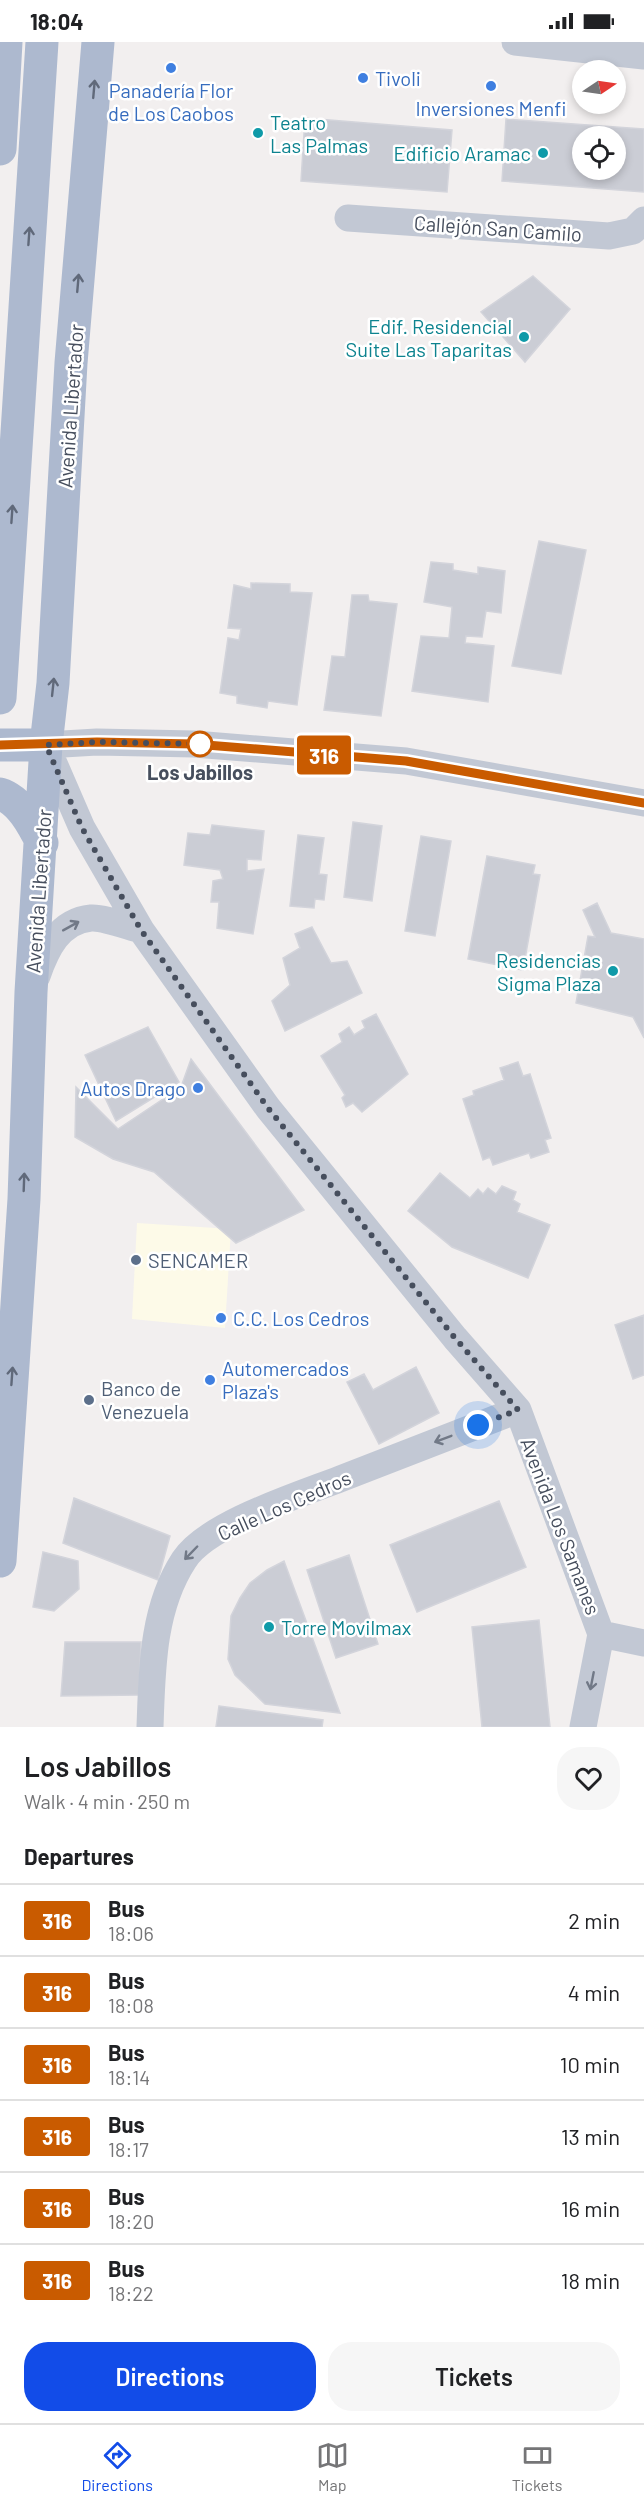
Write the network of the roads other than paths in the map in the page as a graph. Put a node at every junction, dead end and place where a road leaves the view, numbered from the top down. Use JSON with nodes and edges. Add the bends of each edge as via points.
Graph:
{"nodes":[{"id":1,"x":6,"y":42,"type":"edge"},
{"id":2,"x":42,"y":42,"type":"edge"},
{"id":3,"x":98,"y":42,"type":"edge"},
{"id":4,"x":515,"y":42,"type":"edge"},
{"id":5,"x":644,"y":56,"type":"edge"},
{"id":6,"x":0,"y":149,"type":"edge"},
{"id":7,"x":348,"y":218,"type":"dead end"},
{"id":8,"x":644,"y":220,"type":"edge"},
{"id":9,"x":0,"y":698,"type":"edge"},
{"id":10,"x":0,"y":745,"type":"edge"},
{"id":11,"x":42,"y":745,"type":"junction"},
{"id":12,"x":0,"y":794,"type":"edge"},
{"id":13,"x":644,"y":803,"type":"edge"},
{"id":14,"x":39,"y":837,"type":"junction"},
{"id":15,"x":141,"y":930,"type":"junction"},
{"id":16,"x":31,"y":992,"type":"junction"},
{"id":17,"x":518,"y":1410,"type":"junction"},
{"id":18,"x":0,"y":1561,"type":"edge"},
{"id":19,"x":601,"y":1634,"type":"junction"},
{"id":20,"x":644,"y":1643,"type":"edge"},
{"id":21,"x":150,"y":1727,"type":"edge"},
{"id":22,"x":583,"y":1727,"type":"edge"}],
"edges":[{"from":1,"to":6,"type":"main road"},
{"from":9,"to":2,"type":"main road","one_way":true},
{"from":11,"to":3,"type":"main road","name":"Avenida Libertador","one_way":true,"via":[[53,683],[71,363]]},
{"from":4,"to":5,"type":"street"},
{"from":7,"to":8,"type":"street","name":"Callejón San Camilo","via":[[609,236],[633,231]]},
{"from":10,"to":11,"type":"main road"},
{"from":11,"to":13,"type":"street","via":[[194,744],[406,761]]},
{"from":11,"to":14,"type":"main road","name":"Avenida Libertador"},
{"from":11,"to":15,"type":"street","name":"Avenida Los Samanes","via":[[82,828]]},
{"from":12,"to":14,"type":"main road","via":[[18,807]]},
{"from":14,"to":16,"type":"main road","name":"Avenida Libertador"},
{"from":16,"to":15,"type":"street","one_way":true,"via":[[48,947],[68,926],[92,918]]},
{"from":15,"to":17,"type":"street","name":"Avenida Los Samanes","via":[[268,1108]]},
{"from":18,"to":16,"type":"main road","name":"Avenida Libertador","one_way":true,"via":[[24,1198]]},
{"from":17,"to":19,"type":"street","name":"Avenida Los Samanes"},
{"from":17,"to":21,"type":"street","name":"Calle Los Cedros","one_way":true,"via":[[277,1504],[221,1529],[202,1542],[185,1558],[165,1600],[156,1637]]},
{"from":19,"to":20,"type":"street","name":"Avenida Los Samanes"},
{"from":19,"to":22,"type":"street","one_way":true}]}
